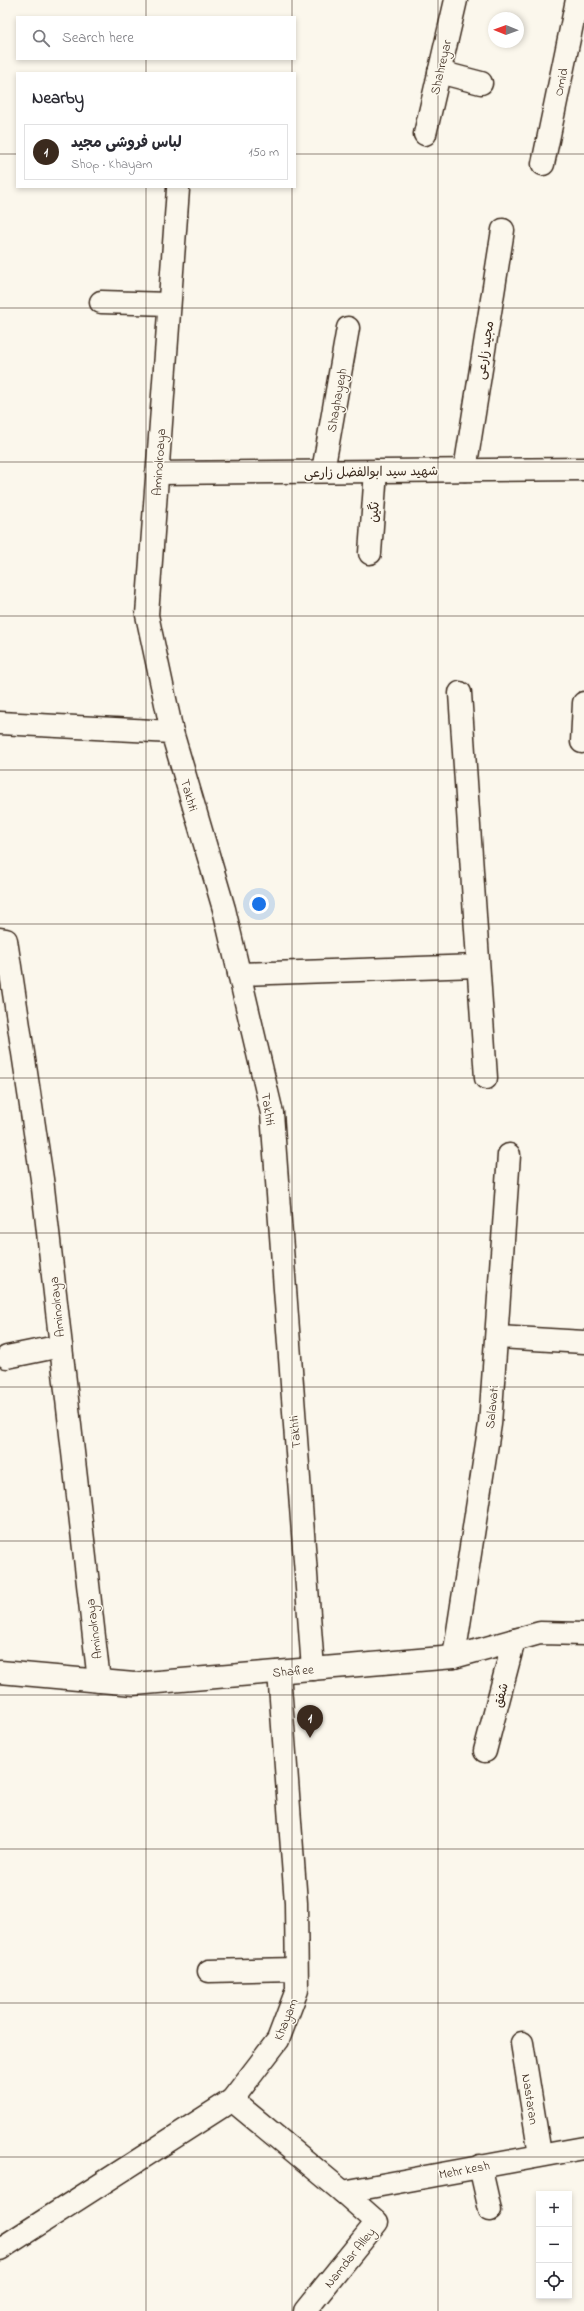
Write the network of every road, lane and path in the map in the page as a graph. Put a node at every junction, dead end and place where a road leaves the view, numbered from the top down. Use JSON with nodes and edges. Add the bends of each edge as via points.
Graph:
{"nodes":[{"id":1,"x":456,"y":0,"type":"edge"},
{"id":2,"x":577,"y":0,"type":"edge"},
{"id":3,"x":439,"y":72,"type":"junction"},
{"id":4,"x":481,"y":83,"type":"dead end"},
{"id":5,"x":425,"y":134,"type":"dead end"},
{"id":6,"x":543,"y":164,"type":"dead end"},
{"id":7,"x":178,"y":190,"type":"dead end"},
{"id":8,"x":503,"y":230,"type":"dead end"},
{"id":9,"x":101,"y":302,"type":"dead end"},
{"id":10,"x":170,"y":304,"type":"junction"},
{"id":11,"x":348,"y":328,"type":"dead end"},
{"id":12,"x":584,"y":469,"type":"edge"},
{"id":13,"x":465,"y":470,"type":"junction"},
{"id":14,"x":376,"y":471,"type":"junction"},
{"id":15,"x":323,"y":472,"type":"junction"},
{"id":16,"x":157,"y":473,"type":"junction"},
{"id":17,"x":370,"y":553,"type":"dead end"},
{"id":18,"x":460,"y":693,"type":"dead end"},
{"id":19,"x":584,"y":703,"type":"edge"},
{"id":20,"x":0,"y":723,"type":"edge"},
{"id":21,"x":172,"y":732,"type":"junction"},
{"id":22,"x":582,"y":742,"type":"dead end"},
{"id":23,"x":0,"y":939,"type":"edge"},
{"id":24,"x":477,"y":966,"type":"junction"},
{"id":25,"x":239,"y":974,"type":"junction"},
{"id":26,"x":486,"y":1078,"type":"dead end"},
{"id":27,"x":509,"y":1155,"type":"dead end"},
{"id":28,"x":497,"y":1337,"type":"junction"},
{"id":29,"x":584,"y":1342,"type":"edge"},
{"id":30,"x":61,"y":1346,"type":"junction"},
{"id":31,"x":7,"y":1357,"type":"dead end"},
{"id":32,"x":584,"y":1634,"type":"edge"},
{"id":33,"x":514,"y":1640,"type":"junction"},
{"id":34,"x":454,"y":1657,"type":"junction"},
{"id":35,"x":313,"y":1668,"type":"junction"},
{"id":36,"x":0,"y":1672,"type":"edge"},
{"id":37,"x":279,"y":1672,"type":"junction"},
{"id":38,"x":99,"y":1680,"type":"junction"},
{"id":39,"x":485,"y":1751,"type":"dead end"},
{"id":40,"x":296,"y":1969,"type":"junction"},
{"id":41,"x":209,"y":1971,"type":"dead end"},
{"id":42,"x":522,"y":2043,"type":"dead end"},
{"id":43,"x":232,"y":2100,"type":"junction"},
{"id":44,"x":584,"y":2148,"type":"edge"},
{"id":45,"x":540,"y":2154,"type":"junction"},
{"id":46,"x":480,"y":2166,"type":"junction"},
{"id":47,"x":343,"y":2192,"type":"junction"},
{"id":48,"x":490,"y":2210,"type":"dead end"},
{"id":49,"x":0,"y":2249,"type":"edge"},
{"id":50,"x":305,"y":2311,"type":"edge"}],
"edges":[{"from":1,"to":3,"type":"street","name":"Shahreyar"},
{"from":2,"to":6,"type":"street","name":"Omid"},
{"from":3,"to":4,"type":"street"},
{"from":3,"to":5,"type":"street","name":"Shahreyar"},
{"from":7,"to":10,"type":"street","name":"Aminolroaya"},
{"from":8,"to":13,"type":"street","name":"مجید زارعی"},
{"from":9,"to":10,"type":"street"},
{"from":10,"to":16,"type":"street","name":"Aminolroaya"},
{"from":11,"to":15,"type":"street","name":"Shaghayegh"},
{"from":12,"to":13,"type":"street","name":"شهید سید ابوالفضل زارعی"},
{"from":13,"to":14,"type":"street","name":"شهید سید ابوالفضل زارعی"},
{"from":14,"to":15,"type":"street","name":"شهید سید ابوالفضل زارعی"},
{"from":14,"to":17,"type":"street","name":"نگین"},
{"from":15,"to":16,"type":"street","name":"شهید سید ابوالفضل زارعی"},
{"from":16,"to":21,"type":"street","name":"Aminolroaya","via":[[147,616]]},
{"from":18,"to":24,"type":"street"},
{"from":19,"to":22,"type":"street"},
{"from":20,"to":21,"type":"street"},
{"from":21,"to":25,"type":"street","name":"Takhti","via":[[224,909]]},
{"from":23,"to":30,"type":"street","name":"Aminolraya","via":[[6,940],[42,1179]]},
{"from":24,"to":25,"type":"street"},
{"from":24,"to":26,"type":"street"},
{"from":25,"to":35,"type":"street","name":"Takhti","via":[[272,1113]]},
{"from":27,"to":28,"type":"street","name":"Salavati"},
{"from":28,"to":29,"type":"street"},
{"from":28,"to":34,"type":"street","name":"Salavati","via":[[490,1424]]},
{"from":30,"to":31,"type":"street"},
{"from":30,"to":38,"type":"street","name":"Aminolraya"},
{"from":32,"to":33,"type":"street","name":"Shafiee","via":[[540,1633]]},
{"from":33,"to":34,"type":"street","name":"Shafiee"},
{"from":33,"to":39,"type":"street","name":"شفق"},
{"from":34,"to":35,"type":"street","name":"Shafiee"},
{"from":35,"to":37,"type":"street","name":"Shafiee"},
{"from":36,"to":38,"type":"street","name":"Shafiee"},
{"from":37,"to":38,"type":"street","name":"Shafiee","via":[[134,1684]]},
{"from":37,"to":40,"type":"street","name":"Khayam","via":[[296,1902]]},
{"from":40,"to":41,"type":"street"},
{"from":40,"to":43,"type":"street","name":"Khayam","via":[[297,1990],[278,2040]]},
{"from":42,"to":45,"type":"street","name":"Nastaran"},
{"from":43,"to":47,"type":"street"},
{"from":43,"to":49,"type":"street","name":"Khayam"},
{"from":44,"to":45,"type":"street","name":"Mehr kesh"},
{"from":45,"to":46,"type":"street","name":"Mehr kesh"},
{"from":46,"to":47,"type":"street","name":"Mehr kesh"},
{"from":46,"to":48,"type":"street"},
{"from":47,"to":50,"type":"street","name":"Namdar Alley","via":[[377,2222]]}]}
